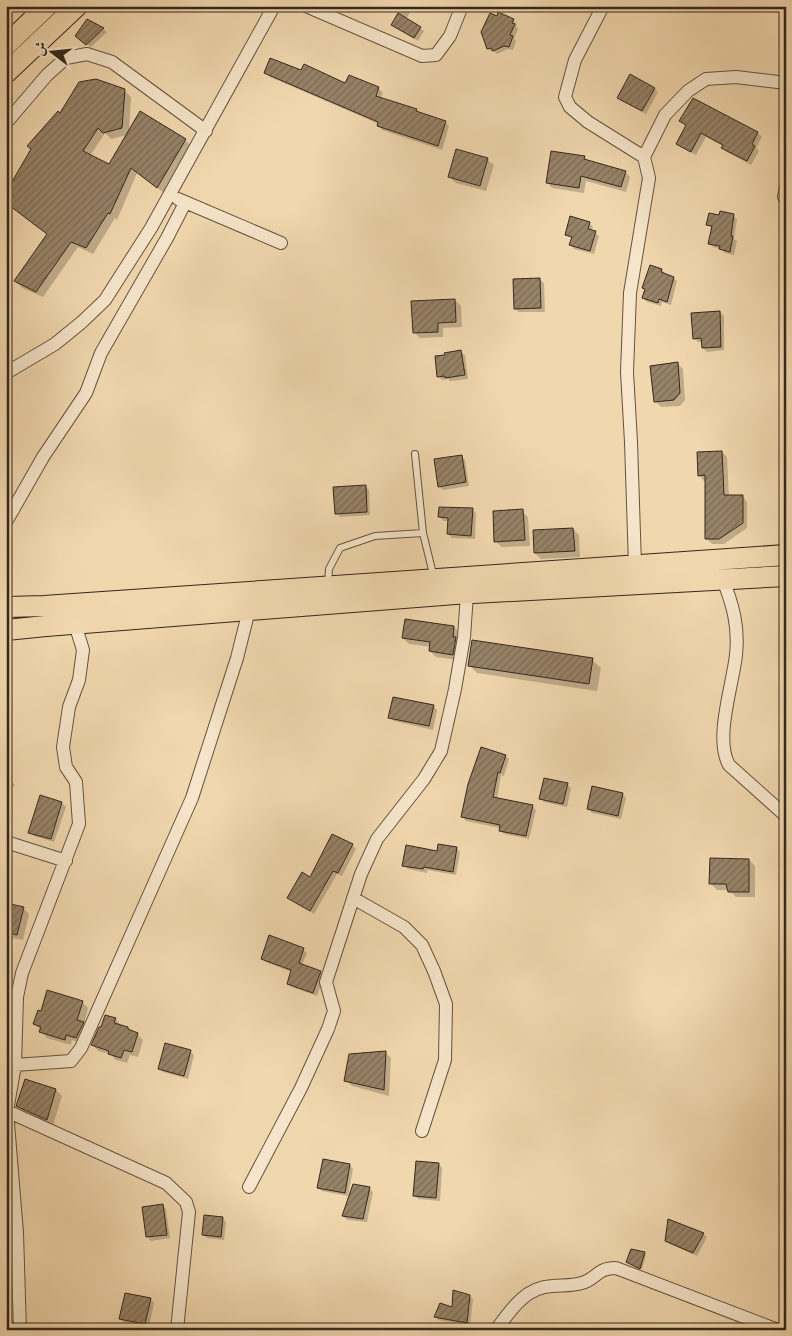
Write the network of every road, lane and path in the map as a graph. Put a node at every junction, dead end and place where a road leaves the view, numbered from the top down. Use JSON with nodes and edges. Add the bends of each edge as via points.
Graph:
{"nodes":[{"id":1,"x":47,"y":6,"type":"edge"},
{"id":2,"x":76,"y":6,"type":"edge"},
{"id":3,"x":306,"y":6,"type":"edge"},
{"id":4,"x":462,"y":6,"type":"edge"},
{"id":5,"x":603,"y":6,"type":"edge"},
{"id":6,"x":268,"y":9,"type":"edge"},
{"id":7,"x":6,"y":45,"type":"edge"},
{"id":8,"x":6,"y":73,"type":"edge"},
{"id":9,"x":786,"y":83,"type":"edge"},
{"id":10,"x":6,"y":124,"type":"edge"},
{"id":11,"x":206,"y":131,"type":"junction"},
{"id":12,"x":644,"y":157,"type":"junction"},
{"id":13,"x":170,"y":195,"type":"junction"},
{"id":14,"x":185,"y":203,"type":"junction"},
{"id":15,"x":281,"y":243,"type":"dead end"},
{"id":16,"x":6,"y":373,"type":"edge"},
{"id":17,"x":415,"y":454,"type":"dead end"},
{"id":18,"x":6,"y":522,"type":"edge"},
{"id":19,"x":423,"y":533,"type":"junction"},
{"id":20,"x":786,"y":554,"type":"edge"},
{"id":21,"x":635,"y":565,"type":"junction"},
{"id":22,"x":786,"y":576,"type":"edge"},
{"id":23,"x":435,"y":579,"type":"junction"},
{"id":24,"x":723,"y":580,"type":"junction"},
{"id":25,"x":328,"y":586,"type":"junction"},
{"id":26,"x":467,"y":594,"type":"junction"},
{"id":27,"x":44,"y":606,"type":"junction"},
{"id":28,"x":6,"y":607,"type":"edge"},
{"id":29,"x":249,"y":610,"type":"junction"},
{"id":30,"x":75,"y":624,"type":"junction"},
{"id":31,"x":46,"y":626,"type":"junction"},
{"id":32,"x":6,"y":630,"type":"edge"},
{"id":33,"x":786,"y":816,"type":"edge"},
{"id":34,"x":6,"y":842,"type":"edge"},
{"id":35,"x":66,"y":860,"type":"junction"},
{"id":36,"x":353,"y":898,"type":"junction"},
{"id":37,"x":14,"y":1065,"type":"junction"},
{"id":38,"x":7,"y":1111,"type":"edge"},
{"id":39,"x":422,"y":1131,"type":"dead end"},
{"id":40,"x":249,"y":1187,"type":"dead end"},
{"id":41,"x":20,"y":1330,"type":"edge"},
{"id":42,"x":177,"y":1330,"type":"edge"},
{"id":43,"x":496,"y":1330,"type":"edge"},
{"id":44,"x":778,"y":1330,"type":"edge"}],
"edges":[{"from":1,"to":7,"type":"main road"},
{"from":2,"to":8,"type":"main road"},
{"from":3,"to":4,"type":"street","via":[[422,56],[436,56],[450,36]]},
{"from":5,"to":12,"type":"street","via":[[574,60],[565,96],[570,108],[588,122]]},
{"from":6,"to":11,"type":"street"},
{"from":9,"to":12,"type":"street","via":[[736,77],[706,79],[688,91],[665,115]]},
{"from":10,"to":11,"type":"street","via":[[47,75],[66,58],[87,54],[112,62]]},
{"from":11,"to":13,"type":"street"},
{"from":12,"to":21,"type":"street","via":[[649,178],[630,294],[627,372]]},
{"from":13,"to":14,"type":"street"},
{"from":13,"to":16,"type":"street","via":[[105,300],[55,344]]},
{"from":14,"to":15,"type":"street"},
{"from":14,"to":18,"type":"street","via":[[102,353],[86,393],[43,457]]},
{"from":17,"to":19,"type":"lane"},
{"from":19,"to":23,"type":"lane"},
{"from":19,"to":25,"type":"lane","via":[[375,536],[340,548],[329,569]]},
{"from":20,"to":21,"type":"main road"},
{"from":21,"to":23,"type":"main road"},
{"from":22,"to":24,"type":"main road"},
{"from":23,"to":25,"type":"main road"},
{"from":24,"to":26,"type":"main road"},
{"from":24,"to":33,"type":"street","via":[[733,604],[737,636],[725,720],[725,759]]},
{"from":25,"to":27,"type":"main road"},
{"from":26,"to":29,"type":"main road"},
{"from":26,"to":36,"type":"street","via":[[463,646],[441,751],[377,838]]},
{"from":27,"to":28,"type":"main road"},
{"from":27,"to":31,"type":"main road"},
{"from":29,"to":30,"type":"main road"},
{"from":29,"to":37,"type":"street","via":[[192,798],[81,1048],[71,1061]]},
{"from":30,"to":31,"type":"main road"},
{"from":30,"to":35,"type":"street","via":[[83,650],[63,747],[66,768],[76,782],[80,824]]},
{"from":31,"to":32,"type":"main road"},
{"from":34,"to":35,"type":"street"},
{"from":35,"to":37,"type":"street","via":[[22,973],[16,997]]},
{"from":36,"to":39,"type":"street","via":[[404,927],[422,945],[446,1004],[445,1060]]},
{"from":36,"to":40,"type":"street","via":[[326,982],[334,1011],[328,1029]]},
{"from":37,"to":38,"type":"street"},
{"from":38,"to":41,"type":"street","via":[[17,1233]]},
{"from":38,"to":42,"type":"street","via":[[166,1183],[186,1202],[189,1212]]},
{"from":43,"to":44,"type":"street","via":[[516,1303],[536,1289],[585,1283],[606,1268],[616,1268]]}]}
